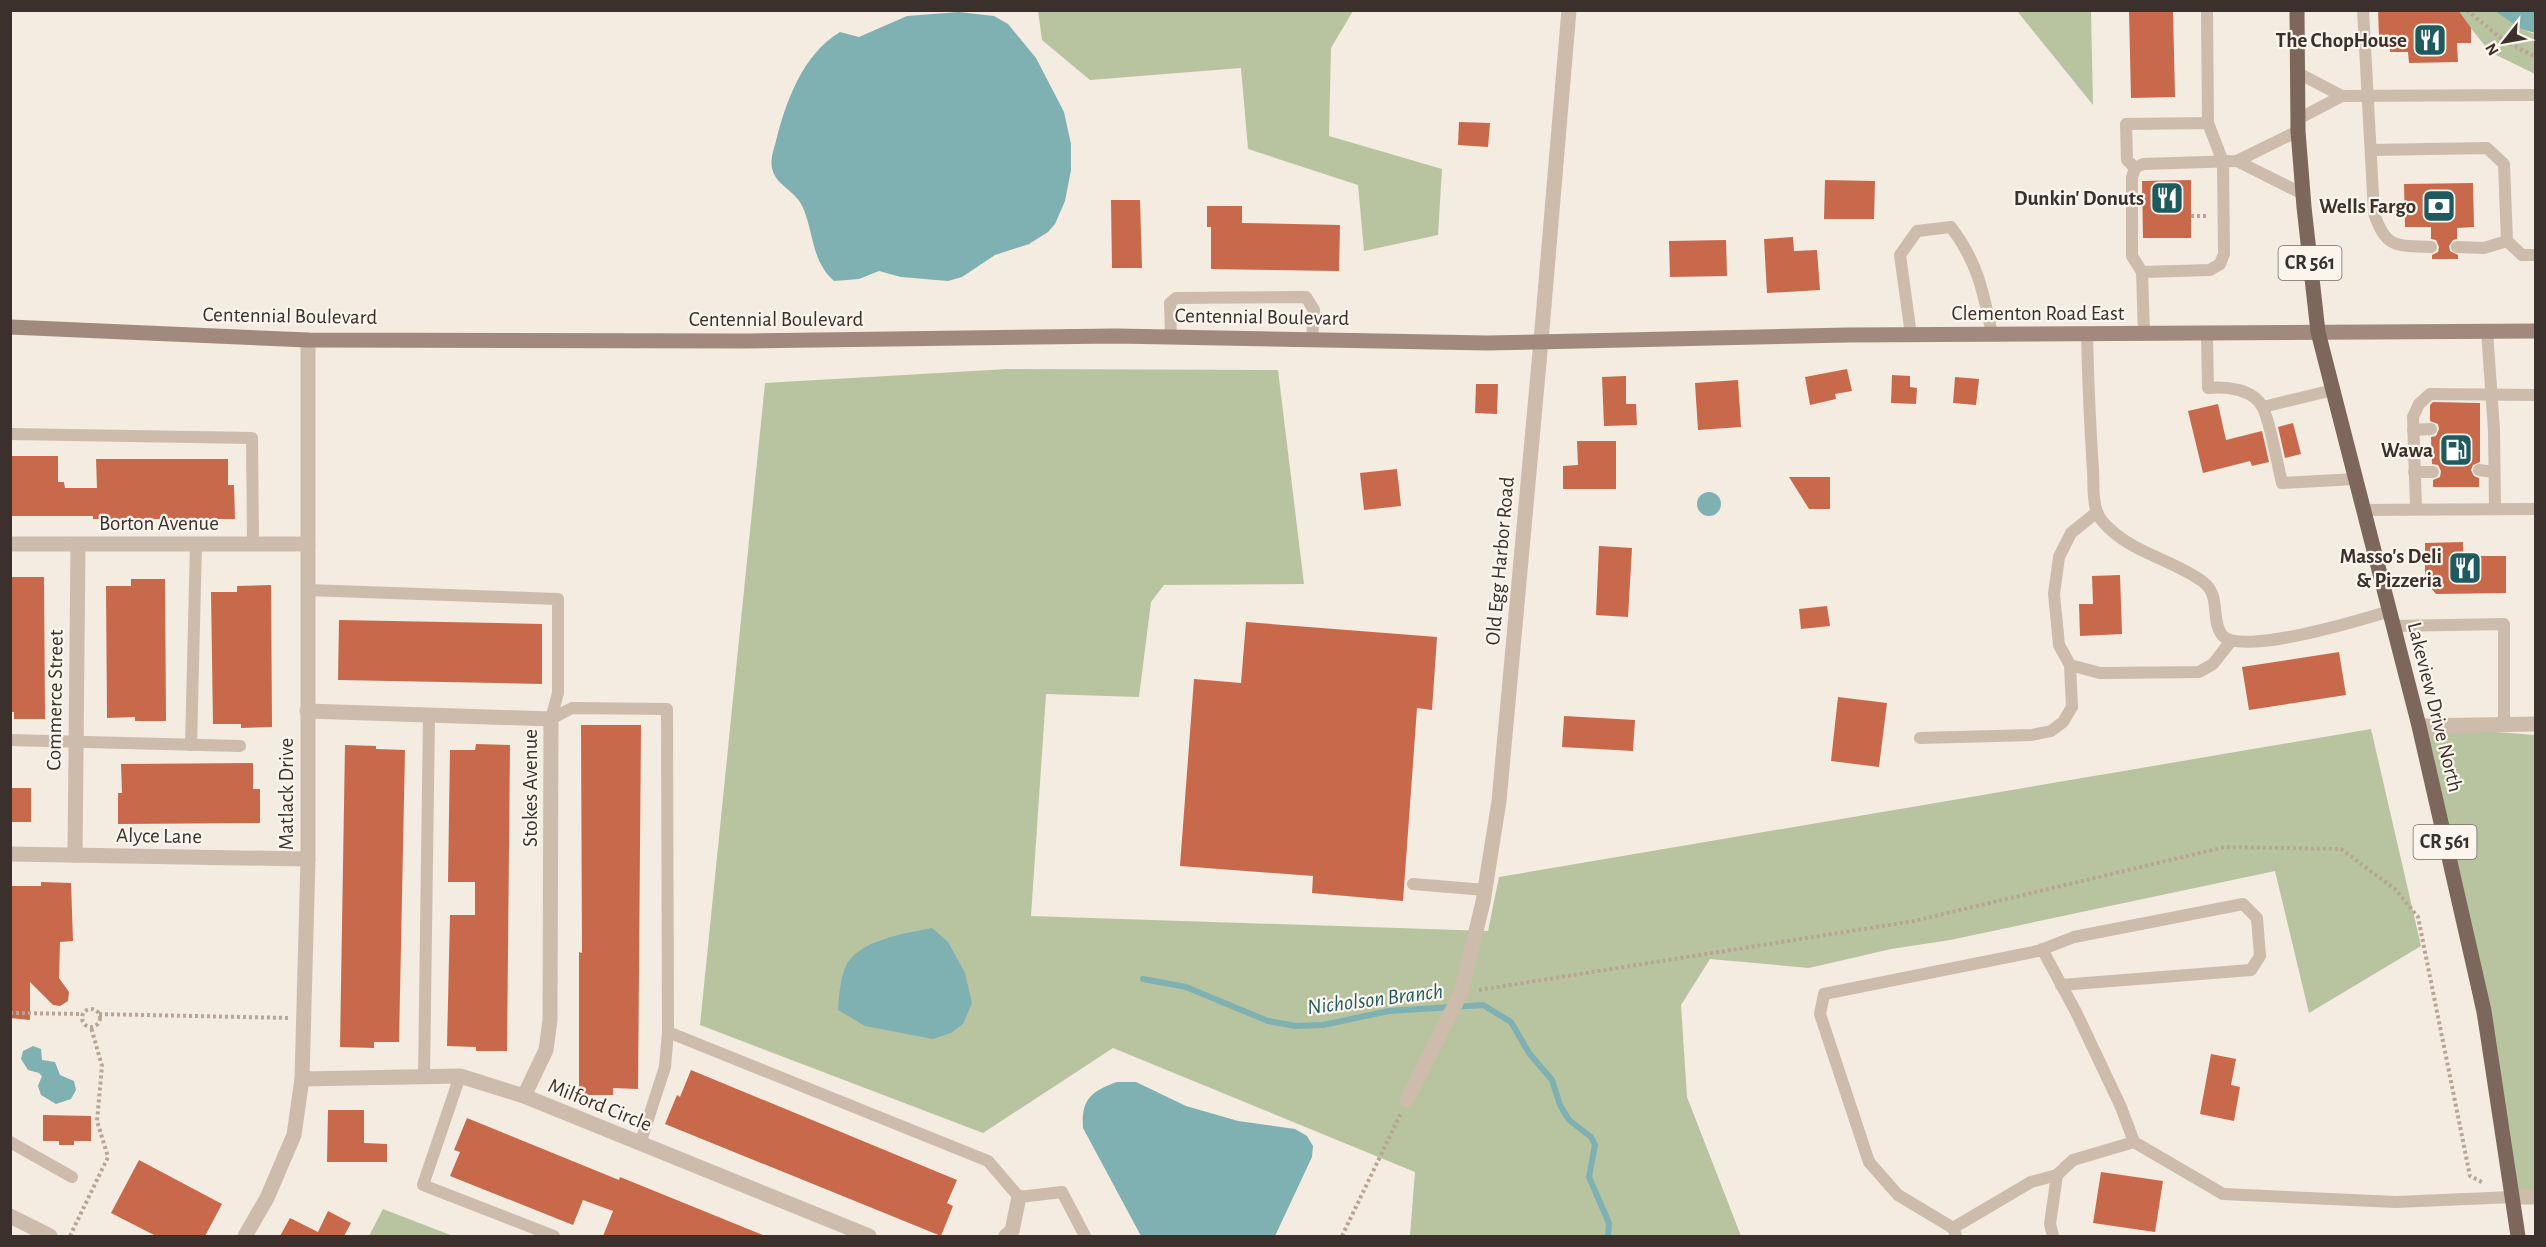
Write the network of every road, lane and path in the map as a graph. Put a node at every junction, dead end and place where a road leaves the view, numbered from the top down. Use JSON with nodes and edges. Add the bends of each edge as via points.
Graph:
{"nodes":[{"id":1,"x":1569,"y":10,"type":"edge"},
{"id":2,"x":2207,"y":10,"type":"edge"},
{"id":3,"x":2297,"y":10,"type":"edge"},
{"id":4,"x":2363,"y":10,"type":"edge"},
{"id":5,"x":2467,"y":10,"type":"edge"},
{"id":6,"x":2535,"y":57,"type":"edge"},
{"id":7,"x":2298,"y":73,"type":"junction"},
{"id":8,"x":2535,"y":95,"type":"edge"},
{"id":9,"x":2342,"y":96,"type":"junction"},
{"id":10,"x":2368,"y":96,"type":"junction"},
{"id":11,"x":2208,"y":123,"type":"junction"},
{"id":12,"x":2298,"y":125,"type":"junction"},
{"id":13,"x":2371,"y":150,"type":"junction"},
{"id":14,"x":2237,"y":161,"type":"junction"},
{"id":15,"x":2223,"y":162,"type":"junction"},
{"id":16,"x":2135,"y":168,"type":"junction"},
{"id":17,"x":2303,"y":194,"type":"junction"},
{"id":18,"x":2507,"y":241,"type":"junction"},
{"id":19,"x":2432,"y":247,"type":"dead end"},
{"id":20,"x":2457,"y":247,"type":"dead end"},
{"id":21,"x":2535,"y":255,"type":"edge"},
{"id":22,"x":2142,"y":272,"type":"junction"},
{"id":23,"x":10,"y":327,"type":"edge"},
{"id":24,"x":2487,"y":331,"type":"junction"},
{"id":25,"x":2535,"y":331,"type":"edge"},
{"id":26,"x":2318,"y":332,"type":"junction"},
{"id":27,"x":2144,"y":333,"type":"junction"},
{"id":28,"x":2207,"y":333,"type":"junction"},
{"id":29,"x":1992,"y":334,"type":"junction"},
{"id":30,"x":2087,"y":334,"type":"junction"},
{"id":31,"x":1911,"y":335,"type":"junction"},
{"id":32,"x":1171,"y":337,"type":"junction"},
{"id":33,"x":1312,"y":339,"type":"junction"},
{"id":34,"x":308,"y":340,"type":"junction"},
{"id":35,"x":1541,"y":341,"type":"junction"},
{"id":36,"x":2333,"y":390,"type":"junction"},
{"id":37,"x":2492,"y":394,"type":"junction"},
{"id":38,"x":2535,"y":395,"type":"edge"},
{"id":39,"x":2263,"y":407,"type":"junction"},
{"id":40,"x":2431,"y":429,"type":"dead end"},
{"id":41,"x":2413,"y":430,"type":"junction"},
{"id":42,"x":2480,"y":430,"type":"dead end"},
{"id":43,"x":2494,"y":430,"type":"junction"},
{"id":44,"x":10,"y":434,"type":"edge"},
{"id":45,"x":2480,"y":470,"type":"dead end"},
{"id":46,"x":2414,"y":472,"type":"junction"},
{"id":47,"x":2433,"y":472,"type":"dead end"},
{"id":48,"x":2494,"y":472,"type":"junction"},
{"id":49,"x":2356,"y":479,"type":"junction"},
{"id":50,"x":2416,"y":508,"type":"junction"},
{"id":51,"x":2495,"y":508,"type":"junction"},
{"id":52,"x":2535,"y":509,"type":"edge"},
{"id":53,"x":2364,"y":510,"type":"junction"},
{"id":54,"x":2097,"y":512,"type":"junction"},
{"id":55,"x":10,"y":544,"type":"edge"},
{"id":56,"x":196,"y":544,"type":"junction"},
{"id":57,"x":253,"y":544,"type":"junction"},
{"id":58,"x":308,"y":544,"type":"junction"},
{"id":59,"x":78,"y":545,"type":"junction"},
{"id":60,"x":308,"y":590,"type":"junction"},
{"id":61,"x":2391,"y":618,"type":"junction"},
{"id":62,"x":2230,"y":641,"type":"junction"},
{"id":63,"x":2070,"y":665,"type":"junction"},
{"id":64,"x":307,"y":711,"type":"junction"},
{"id":65,"x":429,"y":715,"type":"junction"},
{"id":66,"x":551,"y":719,"type":"junction"},
{"id":67,"x":2504,"y":724,"type":"junction"},
{"id":68,"x":2535,"y":724,"type":"edge"},
{"id":69,"x":2419,"y":726,"type":"junction"},
{"id":70,"x":1920,"y":738,"type":"dead end"},
{"id":71,"x":10,"y":740,"type":"edge"},
{"id":72,"x":76,"y":741,"type":"junction"},
{"id":73,"x":191,"y":745,"type":"junction"},
{"id":74,"x":240,"y":746,"type":"dead end"},
{"id":75,"x":10,"y":854,"type":"edge"},
{"id":76,"x":75,"y":855,"type":"junction"},
{"id":77,"x":308,"y":859,"type":"junction"},
{"id":78,"x":1413,"y":884,"type":"dead end"},
{"id":79,"x":1485,"y":890,"type":"junction"},
{"id":80,"x":2042,"y":949,"type":"junction"},
{"id":81,"x":2061,"y":985,"type":"junction"},
{"id":82,"x":10,"y":1013,"type":"edge"},
{"id":83,"x":82,"y":1014,"type":"junction"},
{"id":84,"x":99,"y":1014,"type":"junction"},
{"id":85,"x":304,"y":1018,"type":"junction"},
{"id":86,"x":91,"y":1027,"type":"junction"},
{"id":87,"x":668,"y":1032,"type":"junction"},
{"id":88,"x":460,"y":1076,"type":"junction"},
{"id":89,"x":424,"y":1077,"type":"junction"},
{"id":90,"x":302,"y":1079,"type":"junction"},
{"id":91,"x":524,"y":1096,"type":"junction"},
{"id":92,"x":1407,"y":1101,"type":"joint"},
{"id":93,"x":10,"y":1142,"type":"edge"},
{"id":94,"x":2134,"y":1142,"type":"junction"},
{"id":95,"x":640,"y":1144,"type":"junction"},
{"id":96,"x":2057,"y":1175,"type":"junction"},
{"id":97,"x":72,"y":1177,"type":"dead end"},
{"id":98,"x":1019,"y":1197,"type":"junction"},
{"id":99,"x":2513,"y":1197,"type":"junction"},
{"id":100,"x":2535,"y":1197,"type":"edge"},
{"id":101,"x":10,"y":1216,"type":"edge"},
{"id":102,"x":1954,"y":1232,"type":"edge"},
{"id":103,"x":50,"y":1236,"type":"edge"},
{"id":104,"x":70,"y":1236,"type":"edge"},
{"id":105,"x":245,"y":1236,"type":"edge"},
{"id":106,"x":554,"y":1236,"type":"edge"},
{"id":107,"x":869,"y":1236,"type":"edge"},
{"id":108,"x":1006,"y":1236,"type":"edge"},
{"id":109,"x":1085,"y":1236,"type":"edge"},
{"id":110,"x":1342,"y":1236,"type":"edge"},
{"id":111,"x":2053,"y":1236,"type":"edge"},
{"id":112,"x":2518,"y":1236,"type":"edge"}],
"edges":[{"from":1,"to":35,"type":"street","name":"Old Egg Harbor Road"},
{"from":2,"to":11,"type":"lane"},
{"from":3,"to":7,"type":"main road","number":"CR 561"},
{"from":4,"to":10,"type":"lane"},
{"from":5,"to":6,"type":"path","via":[[2503,40]]},
{"from":7,"to":9,"type":"lane"},
{"from":7,"to":12,"type":"main road","number":"CR 561"},
{"from":8,"to":10,"type":"lane"},
{"from":9,"to":10,"type":"lane"},
{"from":9,"to":12,"type":"lane"},
{"from":10,"to":13,"type":"lane"},
{"from":11,"to":15,"type":"lane"},
{"from":11,"to":16,"type":"lane","via":[[2126,124],[2127,160]]},
{"from":12,"to":14,"type":"lane"},
{"from":12,"to":17,"type":"main road","number":"CR 561"},
{"from":13,"to":18,"type":"lane","via":[[2487,148],[2504,164]]},
{"from":13,"to":19,"type":"lane","via":[[2374,213],[2384,237],[2396,246]]},
{"from":14,"to":15,"type":"lane"},
{"from":14,"to":17,"type":"lane"},
{"from":15,"to":16,"type":"lane","via":[[2143,164]]},
{"from":15,"to":22,"type":"lane","via":[[2224,254],[2220,264],[2210,270]]},
{"from":16,"to":22,"type":"lane","via":[[2132,256]]},
{"from":17,"to":26,"type":"main road","number":"CR 561"},
{"from":18,"to":20,"type":"lane","via":[[2484,248]]},
{"from":18,"to":21,"type":"lane","via":[[2522,255]]},
{"from":22,"to":27,"type":"lane"},
{"from":23,"to":34,"type":"main road","name":"Centennial Boulevard"},
{"from":24,"to":25,"type":"main road","name":"Clementon Road East"},
{"from":24,"to":26,"type":"main road","name":"Clementon Road East"},
{"from":24,"to":37,"type":"lane"},
{"from":26,"to":28,"type":"main road","name":"Clementon Road East"},
{"from":26,"to":36,"type":"main road","name":"Lakeview Drive North","number":"CR 561"},
{"from":27,"to":28,"type":"main road","name":"Clementon Road East"},
{"from":27,"to":30,"type":"main road","name":"Clementon Road East"},
{"from":28,"to":39,"type":"lane","via":[[2208,388],[2238,390]]},
{"from":29,"to":30,"type":"main road","name":"Clementon Road East"},
{"from":29,"to":31,"type":"main road","name":"Clementon Road East"},
{"from":29,"to":31,"type":"lane","via":[[1981,281],[1965,246],[1951,227],[1917,231],[1900,255]]},
{"from":30,"to":54,"type":"lane"},
{"from":31,"to":35,"type":"main road","name":"Clementon Road East"},
{"from":32,"to":33,"type":"main road","name":"Centennial Boulevard"},
{"from":32,"to":33,"type":"lane","via":[[1170,303],[1176,298],[1306,297],[1314,310]]},
{"from":32,"to":34,"type":"main road","name":"Centennial Boulevard"},
{"from":33,"to":35,"type":"main road","name":"Centennial Boulevard"},
{"from":34,"to":58,"type":"street","name":"Matlack Drive"},
{"from":35,"to":79,"type":"street","name":"Old Egg Harbor Road","via":[[1498,801]]},
{"from":36,"to":39,"type":"lane"},
{"from":36,"to":49,"type":"main road","name":"Lakeview Drive North","number":"CR 561"},
{"from":37,"to":38,"type":"lane"},
{"from":37,"to":41,"type":"lane","via":[[2430,394],[2419,404]]},
{"from":37,"to":43,"type":"lane"},
{"from":39,"to":49,"type":"lane","via":[[2282,483]]},
{"from":40,"to":41,"type":"lane"},
{"from":41,"to":46,"type":"lane"},
{"from":42,"to":43,"type":"lane"},
{"from":43,"to":48,"type":"lane"},
{"from":44,"to":57,"type":"lane","via":[[252,438]]},
{"from":45,"to":48,"type":"lane"},
{"from":46,"to":47,"type":"lane"},
{"from":46,"to":50,"type":"lane"},
{"from":48,"to":51,"type":"lane"},
{"from":49,"to":53,"type":"main road","name":"Lakeview Drive North","number":"CR 561"},
{"from":50,"to":51,"type":"lane"},
{"from":50,"to":53,"type":"lane"},
{"from":51,"to":52,"type":"lane"},
{"from":53,"to":61,"type":"main road","name":"Lakeview Drive North","number":"CR 561"},
{"from":54,"to":62,"type":"lane","via":[[2108,528],[2127,543],[2205,582],[2217,606],[2221,634]]},
{"from":54,"to":63,"type":"lane","via":[[2071,533],[2059,556],[2054,594],[2059,645]]},
{"from":55,"to":59,"type":"street","name":"Borton Avenue"},
{"from":56,"to":57,"type":"street","name":"Borton Avenue"},
{"from":56,"to":59,"type":"street","name":"Borton Avenue"},
{"from":56,"to":73,"type":"lane"},
{"from":57,"to":58,"type":"street","name":"Borton Avenue"},
{"from":58,"to":60,"type":"street","name":"Matlack Drive"},
{"from":59,"to":72,"type":"street","name":"Commerce Street"},
{"from":60,"to":64,"type":"street","name":"Matlack Drive"},
{"from":60,"to":66,"type":"lane","via":[[558,598],[558,693]]},
{"from":61,"to":62,"type":"lane","via":[[2270,639]]},
{"from":61,"to":67,"type":"lane","via":[[2504,624]]},
{"from":61,"to":69,"type":"main road","name":"Lakeview Drive North","number":"CR 561"},
{"from":62,"to":63,"type":"lane","via":[[2213,664],[2199,672],[2100,673]]},
{"from":63,"to":70,"type":"lane","via":[[2072,707],[2063,722],[2051,731]]},
{"from":64,"to":65,"type":"street","name":"Stokes Avenue"},
{"from":64,"to":77,"type":"street","name":"Matlack Drive"},
{"from":65,"to":66,"type":"street","name":"Stokes Avenue"},
{"from":65,"to":89,"type":"lane"},
{"from":66,"to":87,"type":"lane","via":[[572,708],[667,710]]},
{"from":66,"to":91,"type":"street","name":"Stokes Avenue","via":[[550,1020],[546,1050]]},
{"from":67,"to":68,"type":"street"},
{"from":67,"to":69,"type":"street"},
{"from":69,"to":99,"type":"main road","name":"Lakeview Drive North","number":"CR 561","via":[[2484,1011]]},
{"from":71,"to":72,"type":"lane"},
{"from":72,"to":73,"type":"lane"},
{"from":72,"to":76,"type":"street","name":"Commerce Street"},
{"from":73,"to":74,"type":"lane"},
{"from":75,"to":76,"type":"street","name":"Alyce Lane"},
{"from":76,"to":77,"type":"street","name":"Alyce Lane"},
{"from":77,"to":85,"type":"street","name":"Matlack Drive"},
{"from":78,"to":79,"type":"lane"},
{"from":79,"to":92,"type":"street","name":"Old Egg Harbor Road","via":[[1461,993]]},
{"from":80,"to":81,"type":"lane"},
{"from":80,"to":81,"type":"lane","via":[[2074,937],[2243,904],[2257,918],[2260,956],[2251,970]]},
{"from":80,"to":102,"type":"lane","via":[[1824,994],[1820,1014],[1869,1162],[1898,1195]]},
{"from":81,"to":94,"type":"lane"},
{"from":82,"to":83,"type":"path"},
{"from":83,"to":84,"type":"path","via":[[91,1009]]},
{"from":83,"to":86,"type":"path","via":[[82,1022]]},
{"from":84,"to":85,"type":"path"},
{"from":84,"to":86,"type":"path","via":[[99,1021]]},
{"from":85,"to":90,"type":"street","name":"Matlack Drive"},
{"from":86,"to":104,"type":"path","via":[[102,1066],[97,1121],[108,1157]]},
{"from":87,"to":95,"type":"lane","via":[[664,1067]]},
{"from":87,"to":98,"type":"lane","via":[[988,1161]]},
{"from":88,"to":89,"type":"street","name":"Milford Circle"},
{"from":88,"to":91,"type":"street","name":"Milford Circle"},
{"from":88,"to":106,"type":"lane","via":[[423,1185]]},
{"from":89,"to":90,"type":"street","name":"Milford Circle"},
{"from":90,"to":105,"type":"street","name":"Matlack Drive","via":[[294,1135],[267,1198]]},
{"from":91,"to":95,"type":"street","name":"Milford Circle"},
{"from":92,"to":110,"type":"path"},
{"from":93,"to":97,"type":"lane"},
{"from":94,"to":96,"type":"lane","via":[[2073,1160]]},
{"from":94,"to":99,"type":"lane","via":[[2223,1194],[2396,1202]]},
{"from":95,"to":107,"type":"street","name":"Milford Circle"},
{"from":96,"to":102,"type":"lane","via":[[2031,1182]]},
{"from":96,"to":111,"type":"lane","via":[[2050,1224]]},
{"from":98,"to":108,"type":"street","via":[[1012,1231]]},
{"from":98,"to":109,"type":"lane","via":[[1062,1192]]},
{"from":99,"to":100,"type":"street"},
{"from":99,"to":112,"type":"main road","name":"Lakeview Drive North","number":"CR 561"},
{"from":101,"to":103,"type":"street"}]}
